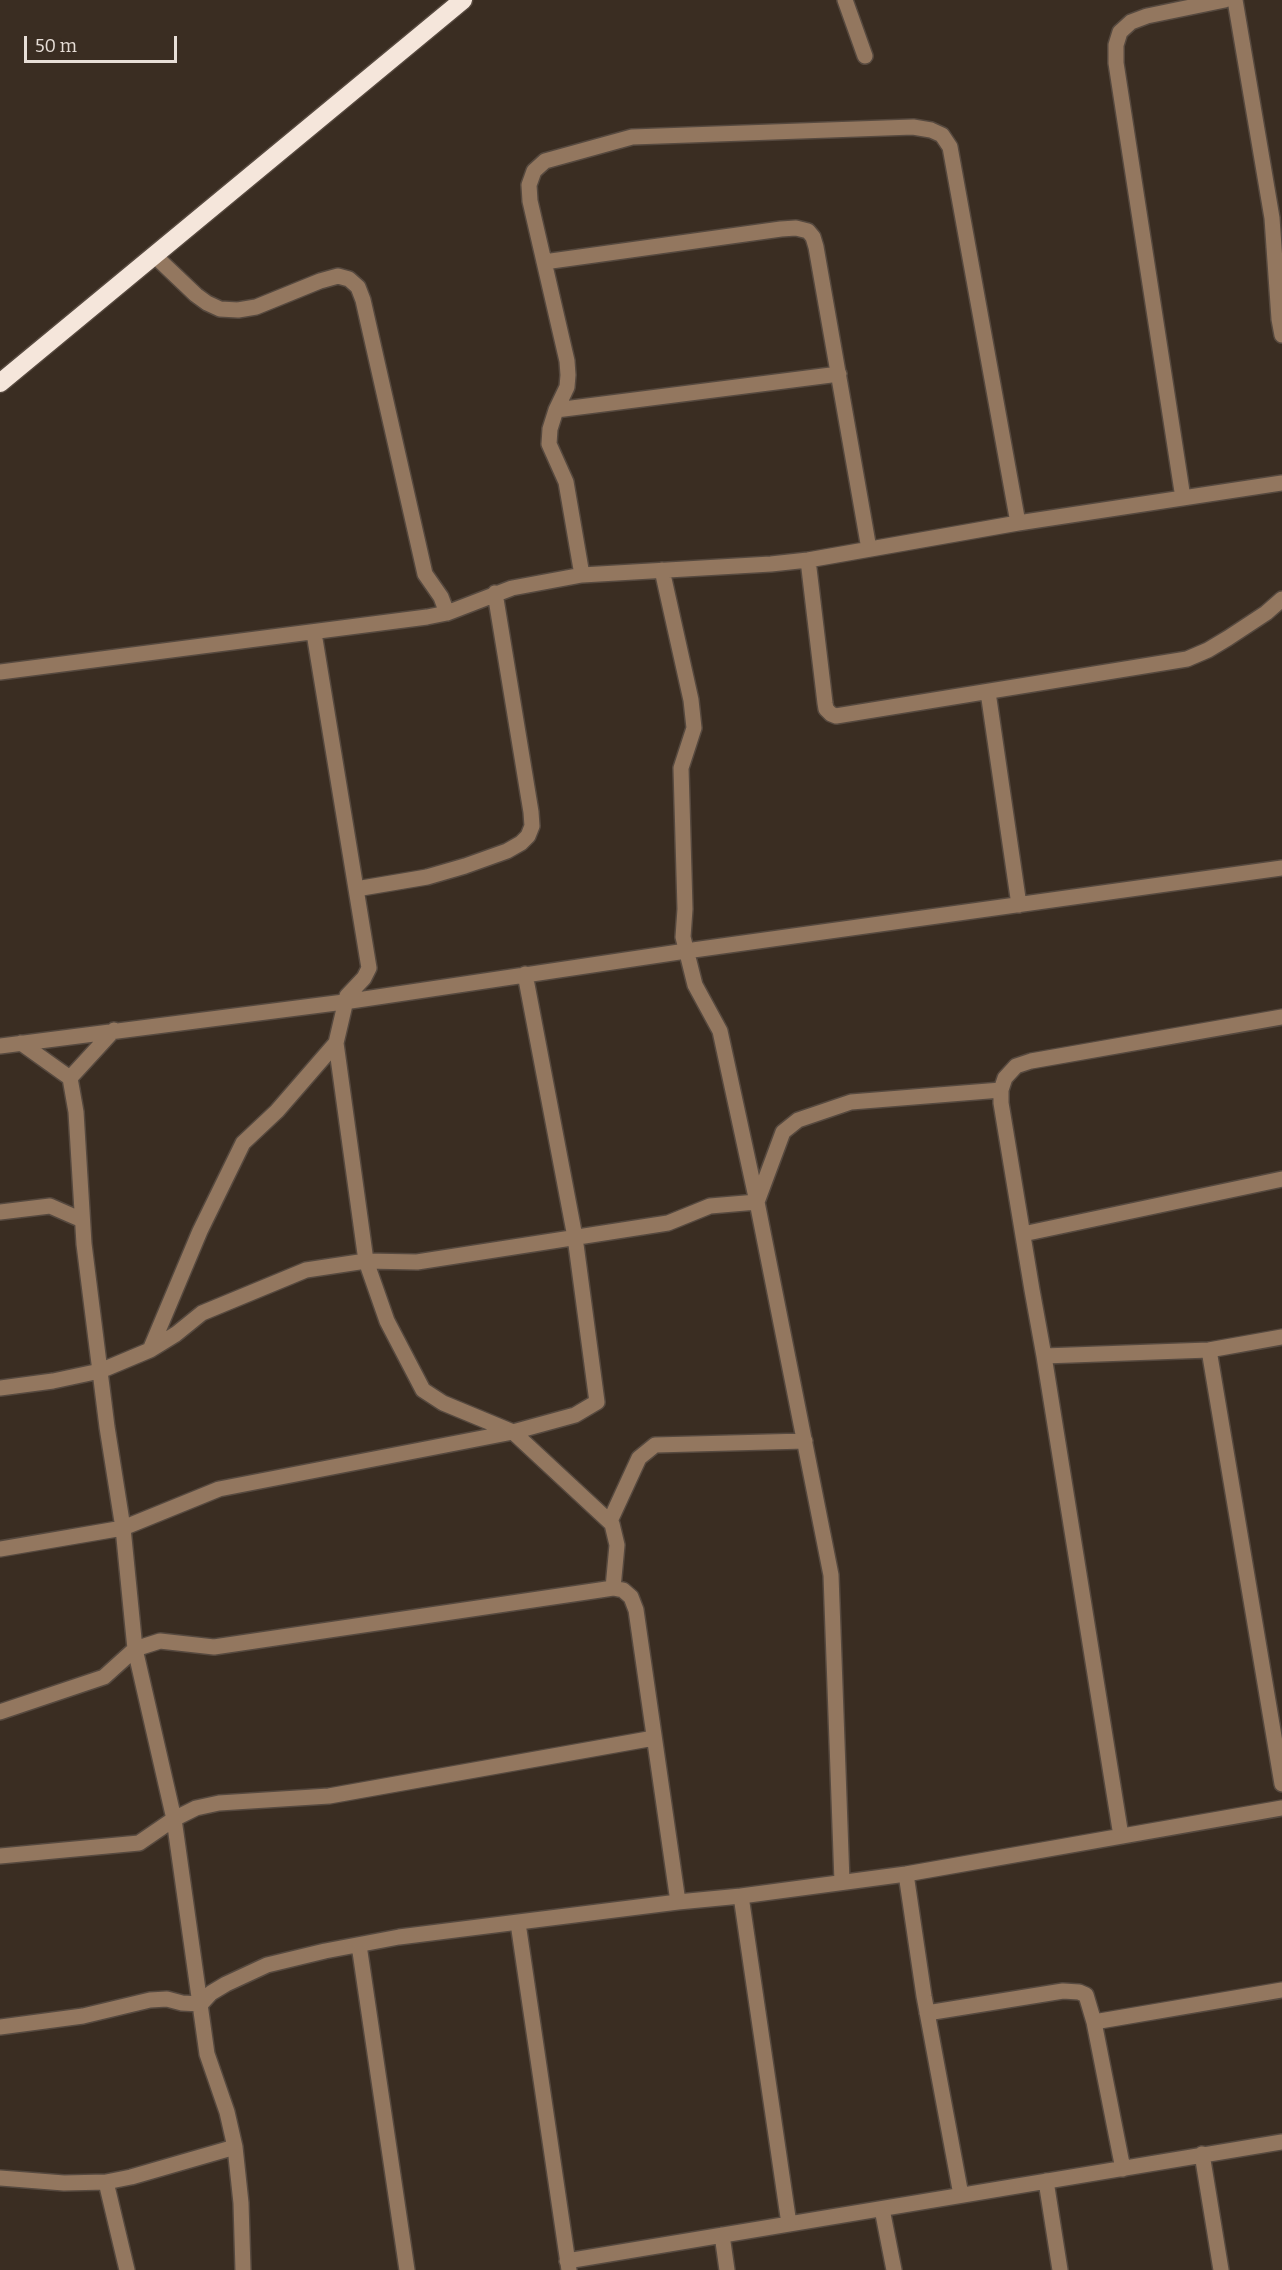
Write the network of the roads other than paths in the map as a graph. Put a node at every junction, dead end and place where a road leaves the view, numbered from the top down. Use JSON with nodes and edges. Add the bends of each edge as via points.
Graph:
{"nodes":[{"id":1,"x":463,"y":0,"type":"edge"},
{"id":2,"x":845,"y":0,"type":"edge"},
{"id":3,"x":1225,"y":0,"type":"edge"},
{"id":4,"x":1235,"y":0,"type":"edge"},
{"id":5,"x":865,"y":56,"type":"dead end"},
{"id":6,"x":154,"y":256,"type":"junction"},
{"id":7,"x":544,"y":262,"type":"junction"},
{"id":8,"x":1282,"y":334,"type":"edge"},
{"id":9,"x":839,"y":374,"type":"junction"},
{"id":10,"x":0,"y":383,"type":"edge"},
{"id":11,"x":556,"y":410,"type":"junction"},
{"id":12,"x":1282,"y":483,"type":"edge"},
{"id":13,"x":1183,"y":498,"type":"junction"},
{"id":14,"x":1018,"y":523,"type":"junction"},
{"id":15,"x":869,"y":549,"type":"junction"},
{"id":16,"x":808,"y":560,"type":"junction"},
{"id":17,"x":662,"y":570,"type":"junction"},
{"id":18,"x":582,"y":575,"type":"junction"},
{"id":19,"x":495,"y":593,"type":"junction"},
{"id":20,"x":1282,"y":599,"type":"edge"},
{"id":21,"x":447,"y":613,"type":"junction"},
{"id":22,"x":314,"y":633,"type":"junction"},
{"id":23,"x":0,"y":672,"type":"edge"},
{"id":24,"x":988,"y":692,"type":"junction"},
{"id":25,"x":1282,"y":868,"type":"edge"},
{"id":26,"x":356,"y":889,"type":"junction"},
{"id":27,"x":1019,"y":905,"type":"junction"},
{"id":28,"x":686,"y":951,"type":"junction"},
{"id":29,"x":525,"y":974,"type":"junction"},
{"id":30,"x":344,"y":1002,"type":"junction"},
{"id":31,"x":1282,"y":1017,"type":"edge"},
{"id":32,"x":114,"y":1030,"type":"junction"},
{"id":33,"x":21,"y":1043,"type":"junction"},
{"id":34,"x":336,"y":1043,"type":"junction"},
{"id":35,"x":0,"y":1046,"type":"edge"},
{"id":36,"x":70,"y":1078,"type":"junction"},
{"id":37,"x":1001,"y":1090,"type":"junction"},
{"id":38,"x":1282,"y":1179,"type":"edge"},
{"id":39,"x":757,"y":1202,"type":"junction"},
{"id":40,"x":0,"y":1212,"type":"edge"},
{"id":41,"x":82,"y":1220,"type":"junction"},
{"id":42,"x":1023,"y":1234,"type":"junction"},
{"id":43,"x":575,"y":1237,"type":"junction"},
{"id":44,"x":366,"y":1261,"type":"junction"},
{"id":45,"x":1282,"y":1337,"type":"edge"},
{"id":46,"x":150,"y":1350,"type":"junction"},
{"id":47,"x":1209,"y":1350,"type":"junction"},
{"id":48,"x":1044,"y":1356,"type":"junction"},
{"id":49,"x":100,"y":1371,"type":"junction"},
{"id":50,"x":0,"y":1388,"type":"edge"},
{"id":51,"x":513,"y":1432,"type":"junction"},
{"id":52,"x":805,"y":1441,"type":"junction"},
{"id":53,"x":610,"y":1521,"type":"junction"},
{"id":54,"x":123,"y":1528,"type":"junction"},
{"id":55,"x":0,"y":1549,"type":"edge"},
{"id":56,"x":613,"y":1588,"type":"junction"},
{"id":57,"x":135,"y":1649,"type":"junction"},
{"id":58,"x":0,"y":1712,"type":"edge"},
{"id":59,"x":654,"y":1738,"type":"junction"},
{"id":60,"x":1282,"y":1784,"type":"edge"},
{"id":61,"x":1282,"y":1808,"type":"edge"},
{"id":62,"x":174,"y":1819,"type":"junction"},
{"id":63,"x":1121,"y":1836,"type":"junction"},
{"id":64,"x":0,"y":1856,"type":"edge"},
{"id":65,"x":906,"y":1874,"type":"junction"},
{"id":66,"x":842,"y":1882,"type":"junction"},
{"id":67,"x":741,"y":1896,"type":"junction"},
{"id":68,"x":678,"y":1902,"type":"junction"},
{"id":69,"x":518,"y":1923,"type":"junction"},
{"id":70,"x":359,"y":1945,"type":"junction"},
{"id":71,"x":1282,"y":1990,"type":"edge"},
{"id":72,"x":201,"y":2004,"type":"junction"},
{"id":73,"x":927,"y":2013,"type":"junction"},
{"id":74,"x":1094,"y":2022,"type":"junction"},
{"id":75,"x":0,"y":2027,"type":"edge"},
{"id":76,"x":1282,"y":2142,"type":"edge"},
{"id":77,"x":235,"y":2147,"type":"junction"},
{"id":78,"x":1202,"y":2154,"type":"junction"},
{"id":79,"x":1123,"y":2169,"type":"junction"},
{"id":80,"x":0,"y":2178,"type":"edge"},
{"id":81,"x":1046,"y":2181,"type":"junction"},
{"id":82,"x":106,"y":2182,"type":"junction"},
{"id":83,"x":961,"y":2195,"type":"junction"},
{"id":84,"x":882,"y":2209,"type":"junction"},
{"id":85,"x":789,"y":2224,"type":"junction"},
{"id":86,"x":722,"y":2235,"type":"junction"},
{"id":87,"x":568,"y":2265,"type":"edge"},
{"id":88,"x":127,"y":2270,"type":"edge"},
{"id":89,"x":243,"y":2270,"type":"edge"},
{"id":90,"x":407,"y":2270,"type":"edge"},
{"id":91,"x":728,"y":2270,"type":"edge"},
{"id":92,"x":894,"y":2270,"type":"edge"},
{"id":93,"x":1060,"y":2270,"type":"edge"},
{"id":94,"x":1221,"y":2270,"type":"edge"}],
"edges":[{"from":1,"to":6,"type":"highway"},
{"from":2,"to":5,"type":"street"},
{"from":3,"to":13,"type":"street","via":[[1131,22],[1120,32],[1116,45]]},
{"from":4,"to":8,"type":"street","via":[[1271,207]]},
{"from":6,"to":10,"type":"highway"},
{"from":6,"to":21,"type":"street","via":[[196,295],[220,309],[256,307],[338,276],[358,286],[425,574]]},
{"from":7,"to":9,"type":"street","via":[[781,229],[808,231],[816,247]]},
{"from":7,"to":11,"type":"street","via":[[568,375]]},
{"from":7,"to":14,"type":"street","via":[[529,185],[539,166],[559,156],[651,135],[913,127],[942,135],[950,147]]},
{"from":9,"to":11,"type":"street"},
{"from":9,"to":15,"type":"street"},
{"from":11,"to":18,"type":"street","via":[[549,444],[566,482]]},
{"from":12,"to":13,"type":"street"},
{"from":13,"to":14,"type":"street"},
{"from":14,"to":15,"type":"street"},
{"from":15,"to":16,"type":"street"},
{"from":16,"to":17,"type":"street"},
{"from":16,"to":24,"type":"street","via":[[825,703],[831,714]]},
{"from":17,"to":18,"type":"street"},
{"from":17,"to":28,"type":"street","via":[[693,713],[693,728],[681,768]]},
{"from":18,"to":19,"type":"street"},
{"from":19,"to":21,"type":"street"},
{"from":19,"to":26,"type":"street","via":[[531,812],[528,836],[507,851],[465,866]]},
{"from":20,"to":24,"type":"street","via":[[1228,638],[1186,658]]},
{"from":21,"to":22,"type":"street"},
{"from":22,"to":23,"type":"street"},
{"from":22,"to":26,"type":"street"},
{"from":24,"to":27,"type":"street"},
{"from":25,"to":27,"type":"street"},
{"from":26,"to":30,"type":"street","via":[[369,968]]},
{"from":27,"to":28,"type":"street"},
{"from":28,"to":29,"type":"street"},
{"from":28,"to":39,"type":"street","via":[[695,985],[720,1031]]},
{"from":29,"to":30,"type":"street"},
{"from":29,"to":43,"type":"street"},
{"from":30,"to":32,"type":"street"},
{"from":30,"to":34,"type":"street"},
{"from":31,"to":37,"type":"street","via":[[1031,1061],[1016,1066]]},
{"from":32,"to":33,"type":"street"},
{"from":32,"to":36,"type":"street"},
{"from":33,"to":35,"type":"street"},
{"from":33,"to":36,"type":"street"},
{"from":34,"to":44,"type":"street"},
{"from":34,"to":46,"type":"street","via":[[277,1111],[243,1143],[200,1231]]},
{"from":36,"to":41,"type":"street","via":[[76,1112]]},
{"from":37,"to":39,"type":"street","via":[[851,1102],[798,1120],[783,1132]]},
{"from":37,"to":42,"type":"street"},
{"from":38,"to":42,"type":"street"},
{"from":39,"to":43,"type":"street","via":[[710,1206],[668,1223]]},
{"from":39,"to":52,"type":"street"},
{"from":40,"to":41,"type":"street","via":[[50,1206]]},
{"from":41,"to":49,"type":"street"},
{"from":42,"to":48,"type":"street"},
{"from":43,"to":44,"type":"street","via":[[417,1262]]},
{"from":43,"to":51,"type":"street","via":[[597,1402],[575,1415]]},
{"from":44,"to":46,"type":"street","via":[[306,1270],[202,1313]]},
{"from":44,"to":51,"type":"street","via":[[387,1321],[423,1390],[442,1403]]},
{"from":45,"to":47,"type":"street"},
{"from":46,"to":49,"type":"street"},
{"from":47,"to":48,"type":"street"},
{"from":47,"to":60,"type":"street"},
{"from":48,"to":63,"type":"street"},
{"from":49,"to":50,"type":"street"},
{"from":49,"to":54,"type":"street"},
{"from":51,"to":53,"type":"street"},
{"from":51,"to":54,"type":"street","via":[[219,1489]]},
{"from":52,"to":53,"type":"street","via":[[655,1445],[639,1458]]},
{"from":52,"to":66,"type":"street","via":[[831,1575]]},
{"from":53,"to":56,"type":"street","via":[[617,1545]]},
{"from":54,"to":55,"type":"street"},
{"from":54,"to":57,"type":"street"},
{"from":56,"to":57,"type":"street","via":[[214,1647],[160,1641]]},
{"from":56,"to":59,"type":"street","via":[[631,1597],[636,1610]]},
{"from":57,"to":58,"type":"street","via":[[105,1677]]},
{"from":57,"to":62,"type":"street"},
{"from":59,"to":62,"type":"street","via":[[329,1796],[219,1803]]},
{"from":59,"to":68,"type":"street"},
{"from":61,"to":63,"type":"street"},
{"from":62,"to":64,"type":"street","via":[[139,1843]]},
{"from":62,"to":72,"type":"street"},
{"from":63,"to":65,"type":"street"},
{"from":65,"to":66,"type":"street"},
{"from":65,"to":73,"type":"street"},
{"from":66,"to":67,"type":"street"},
{"from":67,"to":68,"type":"street"},
{"from":67,"to":85,"type":"street"},
{"from":68,"to":69,"type":"street"},
{"from":69,"to":70,"type":"street"},
{"from":69,"to":87,"type":"street"},
{"from":70,"to":72,"type":"street","via":[[267,1965],[226,1984]]},
{"from":70,"to":90,"type":"street"},
{"from":71,"to":74,"type":"street"},
{"from":72,"to":75,"type":"street","via":[[167,1998],[83,2016]]},
{"from":72,"to":77,"type":"street","via":[[207,2054]]},
{"from":73,"to":74,"type":"street","via":[[1071,1991],[1086,1995]]},
{"from":73,"to":83,"type":"street"},
{"from":74,"to":79,"type":"street"},
{"from":76,"to":78,"type":"street"},
{"from":77,"to":82,"type":"street"},
{"from":77,"to":89,"type":"street"},
{"from":78,"to":79,"type":"street"},
{"from":78,"to":94,"type":"street"},
{"from":79,"to":81,"type":"street"},
{"from":80,"to":82,"type":"street","via":[[64,2184]]},
{"from":81,"to":83,"type":"street"},
{"from":81,"to":93,"type":"street"},
{"from":82,"to":88,"type":"street"},
{"from":83,"to":84,"type":"street"},
{"from":84,"to":85,"type":"street"},
{"from":84,"to":92,"type":"street"},
{"from":85,"to":86,"type":"street"},
{"from":86,"to":87,"type":"street"},
{"from":86,"to":91,"type":"street"}]}
